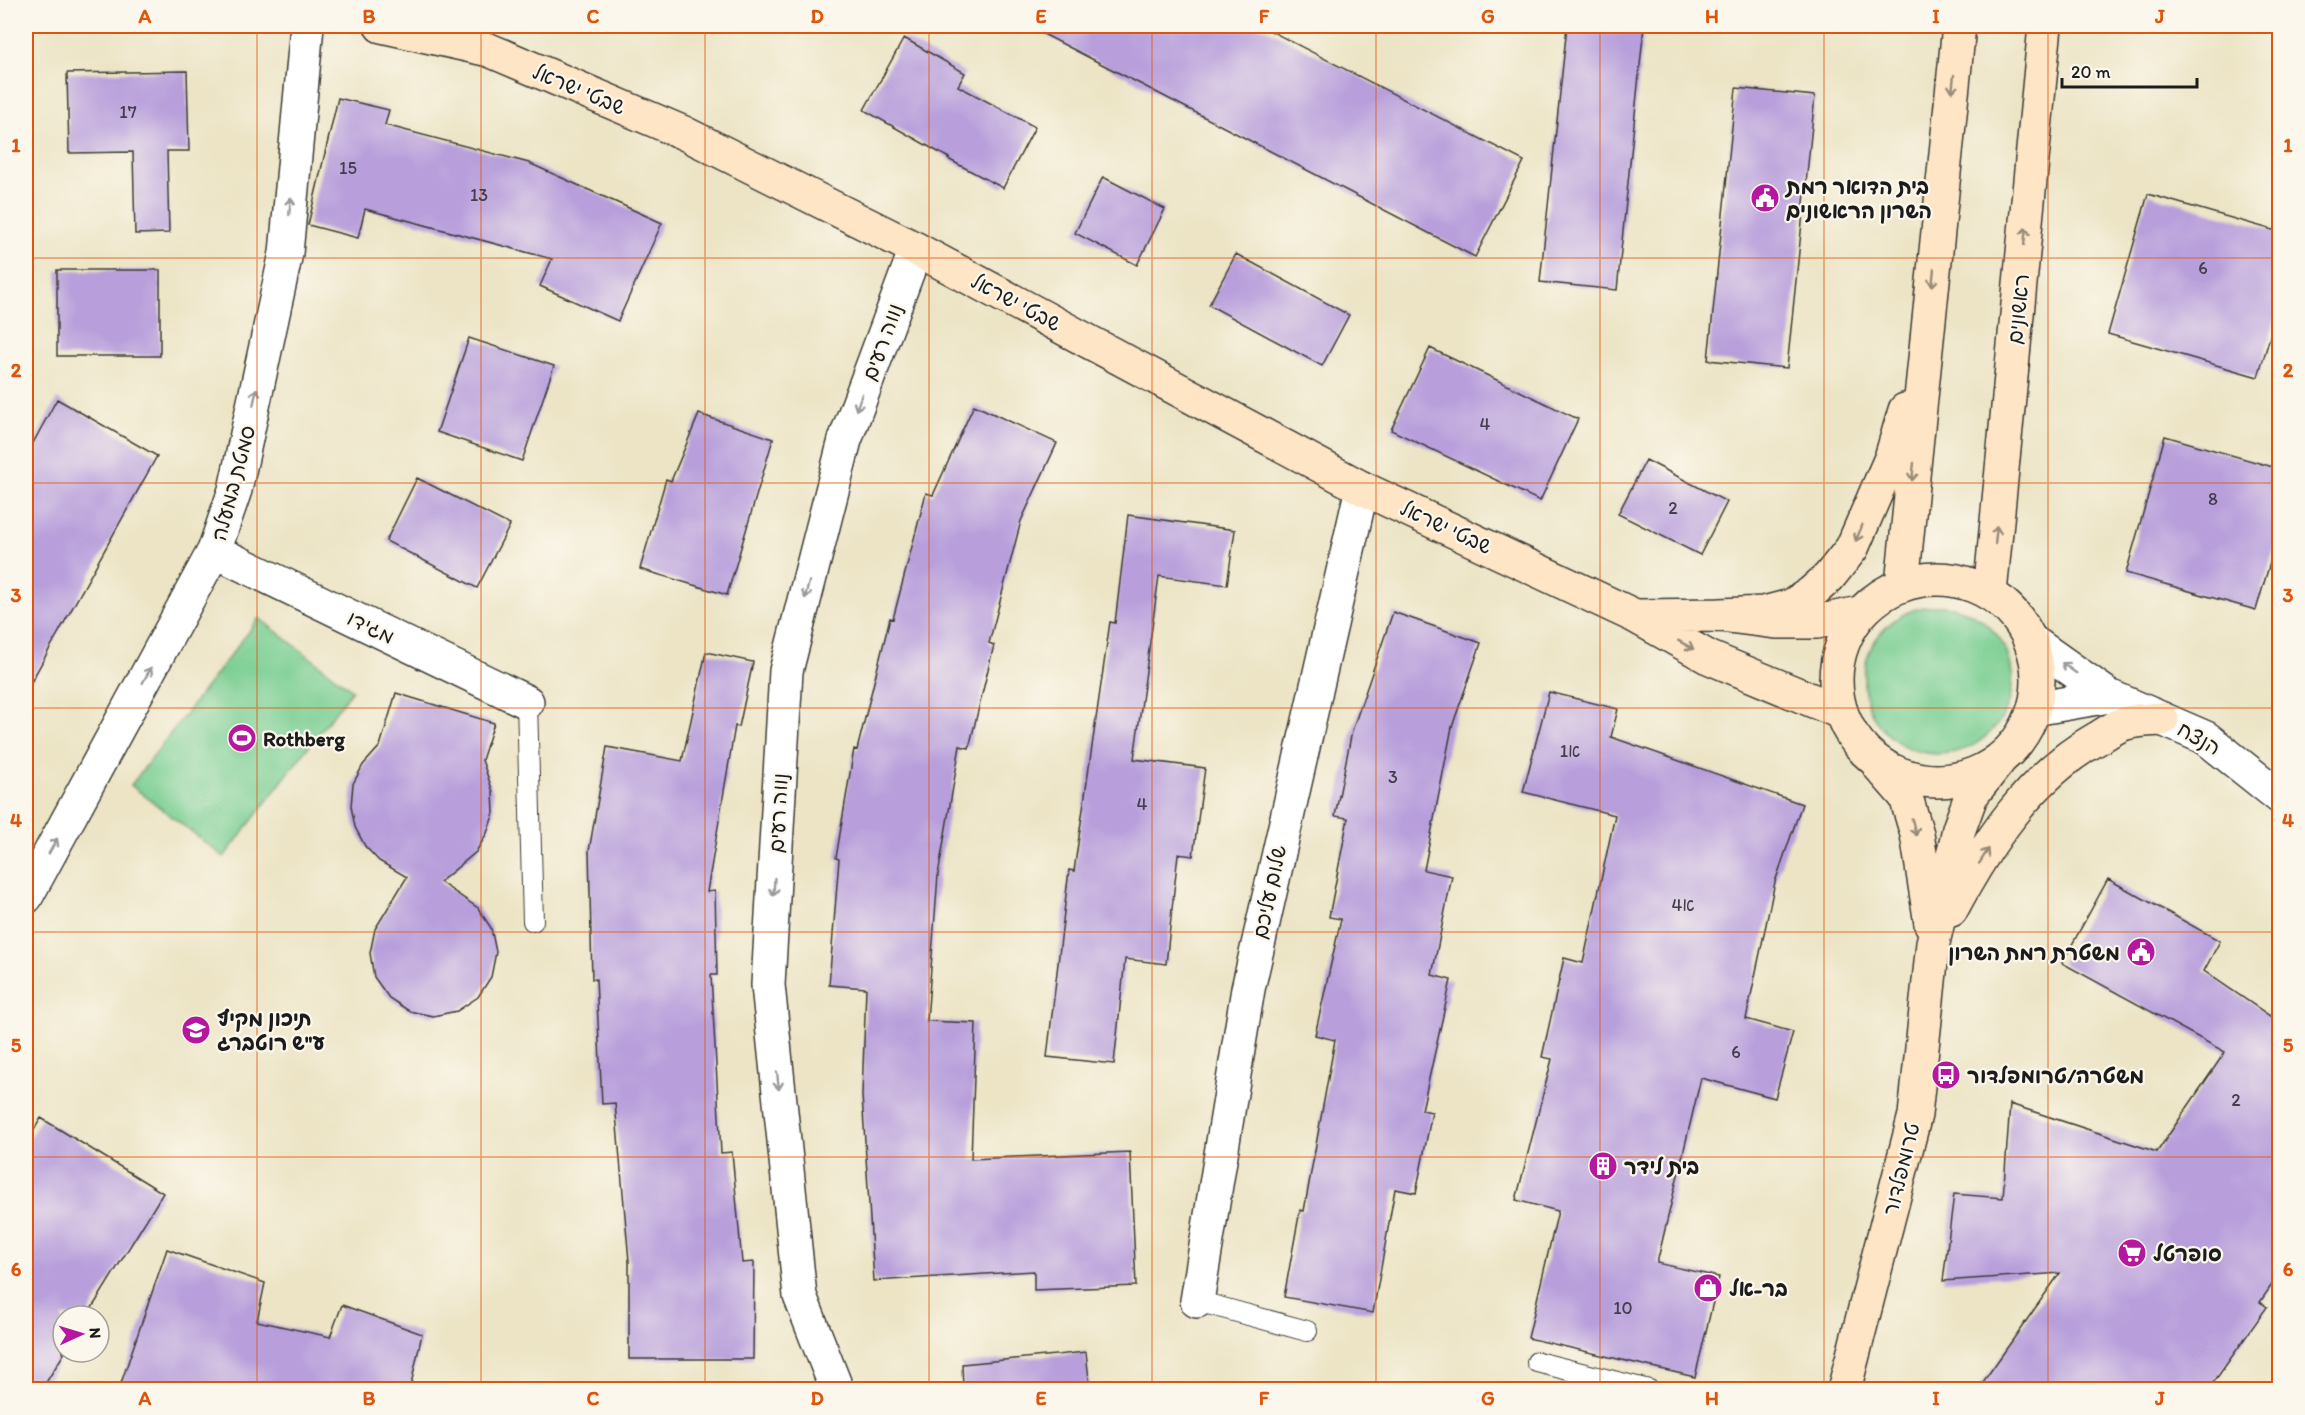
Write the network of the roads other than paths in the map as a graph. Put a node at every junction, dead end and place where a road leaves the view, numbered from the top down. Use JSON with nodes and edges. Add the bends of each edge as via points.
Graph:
{"nodes":[{"id":1,"x":307,"y":26,"type":"edge"},
{"id":2,"x":381,"y":26,"type":"edge"},
{"id":3,"x":1959,"y":26,"type":"edge"},
{"id":4,"x":2045,"y":26,"type":"edge"},
{"id":5,"x":916,"y":249,"type":"junction"},
{"id":6,"x":1927,"y":339,"type":"junction"},
{"id":7,"x":1362,"y":488,"type":"junction"},
{"id":8,"x":214,"y":551,"type":"junction"},
{"id":9,"x":1902,"y":584,"type":"junction"},
{"id":10,"x":1990,"y":593,"type":"junction"},
{"id":11,"x":1859,"y":613,"type":"junction"},
{"id":12,"x":1720,"y":615,"type":"junction"},
{"id":13,"x":1635,"y":616,"type":"junction"},
{"id":14,"x":2030,"y":640,"type":"junction"},
{"id":15,"x":2109,"y":696,"type":"junction"},
{"id":16,"x":527,"y":702,"type":"joint"},
{"id":17,"x":2034,"y":709,"type":"junction"},
{"id":18,"x":1840,"y":712,"type":"junction"},
{"id":19,"x":2162,"y":719,"type":"junction"},
{"id":20,"x":2001,"y":758,"type":"junction"},
{"id":21,"x":1874,"y":760,"type":"junction"},
{"id":22,"x":2280,"y":796,"type":"edge"},
{"id":23,"x":26,"y":897,"type":"edge"},
{"id":24,"x":534,"y":921,"type":"dead end"},
{"id":25,"x":1934,"y":943,"type":"junction"},
{"id":26,"x":1197,"y":1301,"type":"joint"},
{"id":27,"x":1307,"y":1330,"type":"dead end"},
{"id":28,"x":1537,"y":1362,"type":"dead end"},
{"id":29,"x":837,"y":1389,"type":"edge"},
{"id":30,"x":1649,"y":1389,"type":"edge"},
{"id":31,"x":1845,"y":1389,"type":"edge"}],
"edges":[{"from":8,"to":1,"type":"street","name":"סמטת במעלה","one_way":true,"via":[[235,490],[286,252]]},
{"from":2,"to":5,"type":"street","name":"שבטי ישראל","via":[[489,50],[684,133]]},
{"from":3,"to":6,"type":"street","one_way":true},
{"from":10,"to":4,"type":"street","name":"ראשונים","one_way":true},
{"from":5,"to":7,"type":"street","name":"שבטי ישראל"},
{"from":5,"to":29,"type":"street","name":"נווה רעים","one_way":true,"via":[[845,440],[786,671],[768,985],[800,1296]]},
{"from":6,"to":9,"type":"street","one_way":true},
{"from":6,"to":12,"type":"street","one_way":true,"via":[[1890,458],[1852,548],[1829,577],[1791,606],[1764,613]]},
{"from":7,"to":13,"type":"street","name":"שבטי ישראל"},
{"from":7,"to":26,"type":"street","name":"שלום עליכם","via":[[1248,989]]},
{"from":8,"to":16,"type":"street","name":"מגידו"},
{"from":23,"to":8,"type":"street","name":"סמטת במעלה","one_way":true},
{"from":9,"to":10,"type":"street","via":[[1922,579],[1957,580]]},
{"from":9,"to":11,"type":"street"},
{"from":10,"to":14,"type":"street","via":[[2010,609]]},
{"from":11,"to":12,"type":"street","name":"שבטי ישראל","via":[[1817,622]]},
{"from":11,"to":18,"type":"street","via":[[1848,629],[1835,676]]},
{"from":12,"to":13,"type":"street","name":"שבטי ישראל"},
{"from":13,"to":18,"type":"street","name":"שבטי ישראל","one_way":true,"via":[[1708,657]]},
{"from":15,"to":14,"type":"street","name":"הנצח","one_way":true},
{"from":14,"to":17,"type":"street","via":[[2038,674]]},
{"from":15,"to":17,"type":"street"},
{"from":15,"to":19,"type":"street","name":"הנצח"},
{"from":16,"to":24,"type":"lane"},
{"from":17,"to":20,"type":"street","via":[[2024,731]]},
{"from":18,"to":21,"type":"street","via":[[1850,734]]},
{"from":19,"to":22,"type":"street","name":"הנצח","via":[[2206,738]]},
{"from":25,"to":19,"type":"street","one_way":true,"via":[[1962,890],[2012,813],[2050,770],[2079,748],[2124,723]]},
{"from":20,"to":21,"type":"street","via":[[1971,776],[1936,782],[1905,777]]},
{"from":20,"to":25,"type":"street","name":"טרומפלדור","via":[[1971,796],[1959,829]]},
{"from":21,"to":25,"type":"street","name":"טרומפלדור","one_way":true,"via":[[1906,797],[1917,834]]},
{"from":25,"to":31,"type":"street","name":"טרומפלדור","via":[[1915,1115]]},
{"from":26,"to":27,"type":"lane"},
{"from":28,"to":30,"type":"lane"}]}
